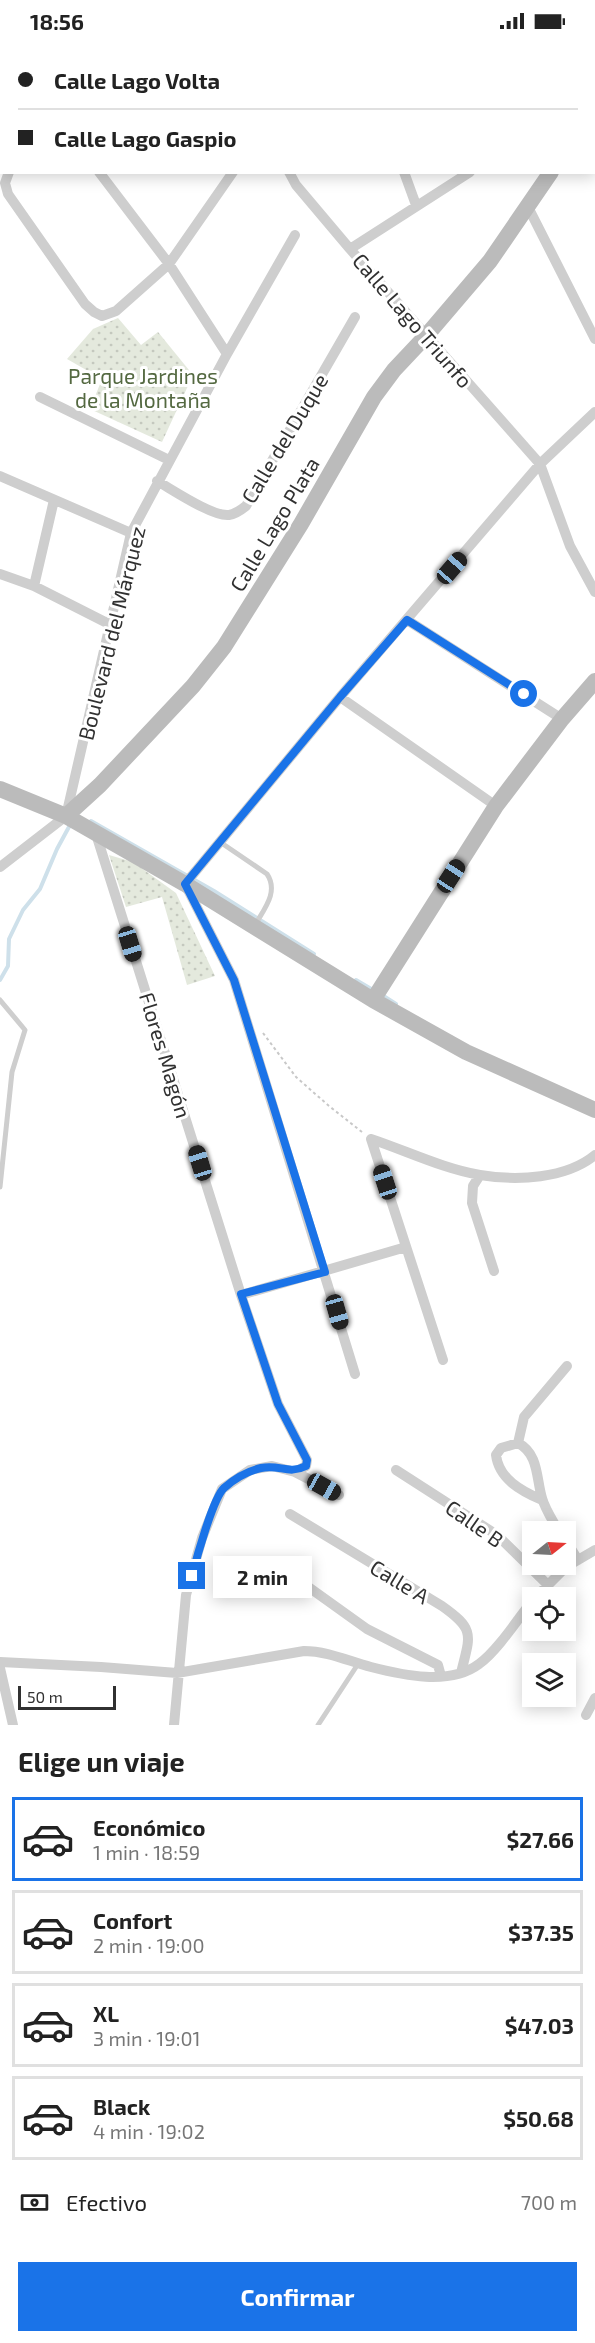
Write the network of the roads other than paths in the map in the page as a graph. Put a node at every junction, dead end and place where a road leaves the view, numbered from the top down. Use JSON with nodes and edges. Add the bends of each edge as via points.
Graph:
{"nodes":[{"id":1,"x":8,"y":174,"type":"edge"},
{"id":2,"x":101,"y":174,"type":"edge"},
{"id":3,"x":232,"y":174,"type":"edge"},
{"id":4,"x":290,"y":174,"type":"edge"},
{"id":5,"x":405,"y":174,"type":"edge"},
{"id":6,"x":467,"y":174,"type":"edge"},
{"id":7,"x":550,"y":174,"type":"edge"},
{"id":8,"x":416,"y":205,"type":"junction"},
{"id":9,"x":528,"y":207,"type":"junction"},
{"id":10,"x":295,"y":235,"type":"dead end"},
{"id":11,"x":350,"y":249,"type":"junction"},
{"id":12,"x":170,"y":264,"type":"junction"},
{"id":13,"x":355,"y":317,"type":"dead end"},
{"id":14,"x":426,"y":336,"type":"junction"},
{"id":15,"x":595,"y":339,"type":"edge"},
{"id":16,"x":227,"y":354,"type":"junction"},
{"id":17,"x":40,"y":397,"type":"dead end"},
{"id":18,"x":595,"y":412,"type":"edge"},
{"id":19,"x":169,"y":460,"type":"junction"},
{"id":20,"x":540,"y":464,"type":"junction"},
{"id":21,"x":0,"y":476,"type":"edge"},
{"id":22,"x":158,"y":481,"type":"junction"},
{"id":23,"x":54,"y":500,"type":"junction"},
{"id":24,"x":131,"y":533,"type":"junction"},
{"id":25,"x":0,"y":574,"type":"edge"},
{"id":26,"x":34,"y":586,"type":"junction"},
{"id":27,"x":595,"y":591,"type":"edge"},
{"id":28,"x":407,"y":620,"type":"junction"},
{"id":29,"x":111,"y":625,"type":"junction"},
{"id":30,"x":595,"y":681,"type":"edge"},
{"id":31,"x":340,"y":697,"type":"junction"},
{"id":32,"x":562,"y":719,"type":"junction"},
{"id":33,"x":3,"y":794,"type":"edge"},
{"id":34,"x":496,"y":806,"type":"junction"},
{"id":35,"x":66,"y":816,"type":"junction"},
{"id":36,"x":96,"y":834,"type":"junction"},
{"id":37,"x":220,"y":842,"type":"junction"},
{"id":38,"x":2,"y":868,"type":"edge"},
{"id":39,"x":185,"y":884,"type":"junction"},
{"id":40,"x":254,"y":926,"type":"junction"},
{"id":41,"x":0,"y":1000,"type":"edge"},
{"id":42,"x":373,"y":1000,"type":"junction"},
{"id":43,"x":595,"y":1110,"type":"edge"},
{"id":44,"x":595,"y":1155,"type":"edge"},
{"id":45,"x":480,"y":1175,"type":"junction"},
{"id":46,"x":0,"y":1187,"type":"edge"},
{"id":47,"x":406,"y":1247,"type":"junction"},
{"id":48,"x":494,"y":1271,"type":"dead end"},
{"id":49,"x":325,"y":1272,"type":"junction"},
{"id":50,"x":241,"y":1294,"type":"junction"},
{"id":51,"x":443,"y":1360,"type":"dead end"},
{"id":52,"x":567,"y":1366,"type":"dead end"},
{"id":53,"x":355,"y":1374,"type":"dead end"},
{"id":54,"x":518,"y":1443,"type":"junction"},
{"id":55,"x":396,"y":1470,"type":"dead end"},
{"id":56,"x":295,"y":1472,"type":"junction"},
{"id":57,"x":339,"y":1495,"type":"dead end"},
{"id":58,"x":542,"y":1500,"type":"junction"},
{"id":59,"x":290,"y":1514,"type":"dead end"},
{"id":60,"x":553,"y":1521,"type":"edge"},
{"id":61,"x":595,"y":1550,"type":"edge"},
{"id":62,"x":576,"y":1557,"type":"edge"},
{"id":63,"x":578,"y":1560,"type":"junction"},
{"id":64,"x":548,"y":1585,"type":"joint"},
{"id":65,"x":307,"y":1586,"type":"dead end"},
{"id":66,"x":522,"y":1613,"type":"edge"},
{"id":67,"x":0,"y":1662,"type":"edge"},
{"id":68,"x":358,"y":1663,"type":"junction"},
{"id":69,"x":0,"y":1668,"type":"edge"},
{"id":70,"x":177,"y":1673,"type":"junction"},
{"id":71,"x":460,"y":1673,"type":"junction"},
{"id":72,"x":441,"y":1676,"type":"junction"},
{"id":73,"x":595,"y":1698,"type":"edge"},
{"id":74,"x":586,"y":1715,"type":"dead end"},
{"id":75,"x":13,"y":1725,"type":"edge"},
{"id":76,"x":174,"y":1725,"type":"edge"},
{"id":77,"x":318,"y":1725,"type":"edge"}],
"edges":[{"from":1,"to":12,"type":"street","via":[[5,183],[8,194],[94,312],[102,316],[116,311]]},
{"from":2,"to":12,"type":"street"},
{"from":3,"to":12,"type":"street"},
{"from":4,"to":11,"type":"street","name":"Calle Lago Triunfo"},
{"from":5,"to":8,"type":"street"},
{"from":6,"to":8,"type":"street"},
{"from":7,"to":9,"type":"street","name":"Calle Lago Plata"},
{"from":8,"to":11,"type":"street"},
{"from":9,"to":14,"type":"street","name":"Calle Lago Plata","via":[[490,261]]},
{"from":9,"to":15,"type":"street"},
{"from":10,"to":16,"type":"street","name":"Boulevard del Márquez"},
{"from":11,"to":14,"type":"street","name":"Calle Lago Triunfo"},
{"from":12,"to":16,"type":"street"},
{"from":13,"to":22,"type":"street","name":"Calle del Duque","via":[[246,506],[228,515],[216,513]]},
{"from":14,"to":20,"type":"street","name":"Calle Lago Triunfo"},
{"from":14,"to":35,"type":"street","name":"Calle Lago Plata","via":[[374,397],[302,524],[224,647],[193,686]]},
{"from":16,"to":19,"type":"street","name":"Boulevard del Márquez"},
{"from":17,"to":19,"type":"street"},
{"from":18,"to":20,"type":"street"},
{"from":19,"to":22,"type":"street","name":"Boulevard del Márquez"},
{"from":20,"to":27,"type":"street","via":[[570,546]]},
{"from":20,"to":28,"type":"street"},
{"from":21,"to":23,"type":"street"},
{"from":22,"to":24,"type":"street","name":"Boulevard del Márquez"},
{"from":23,"to":24,"type":"street"},
{"from":23,"to":26,"type":"street"},
{"from":24,"to":29,"type":"street","name":"Boulevard del Márquez"},
{"from":25,"to":26,"type":"street"},
{"from":26,"to":29,"type":"street"},
{"from":28,"to":31,"type":"street"},
{"from":28,"to":32,"type":"street"},
{"from":29,"to":35,"type":"street","name":"Boulevard del Márquez"},
{"from":30,"to":32,"type":"street"},
{"from":31,"to":34,"type":"street"},
{"from":31,"to":37,"type":"street"},
{"from":32,"to":34,"type":"street"},
{"from":33,"to":35,"type":"street"},
{"from":34,"to":42,"type":"street"},
{"from":35,"to":36,"type":"street"},
{"from":35,"to":38,"type":"street","name":"Calle Lago Plata"},
{"from":36,"to":39,"type":"street"},
{"from":36,"to":50,"type":"street","name":"Flores Magón"},
{"from":37,"to":39,"type":"street"},
{"from":37,"to":40,"type":"lane","via":[[272,881],[273,890]]},
{"from":39,"to":40,"type":"street"},
{"from":39,"to":49,"type":"street","via":[[234,980]]},
{"from":40,"to":42,"type":"street"},
{"from":41,"to":46,"type":"lane","via":[[25,1030],[12,1072]]},
{"from":42,"to":43,"type":"street","via":[[500,1069]]},
{"from":44,"to":45,"type":"street","via":[[558,1173],[527,1177]]},
{"from":45,"to":47,"type":"street","via":[[372,1138]]},
{"from":45,"to":48,"type":"street","via":[[473,1186],[472,1203]]},
{"from":47,"to":49,"type":"street"},
{"from":47,"to":51,"type":"street"},
{"from":49,"to":50,"type":"street"},
{"from":49,"to":53,"type":"street"},
{"from":50,"to":56,"type":"street","name":"Flores Magón","via":[[278,1404],[307,1460],[306,1466]]},
{"from":52,"to":54,"type":"street","via":[[524,1417]]},
{"from":54,"to":58,"type":"street","via":[[534,1462]]},
{"from":54,"to":58,"type":"street","via":[[501,1448],[496,1455],[497,1465],[507,1479]]},
{"from":55,"to":64,"type":"street","name":"Calle B","via":[[497,1535]]},
{"from":56,"to":57,"type":"street"},
{"from":56,"to":70,"type":"street","via":[[272,1466],[250,1470],[222,1489],[202,1538],[186,1595]]},
{"from":58,"to":60,"type":"street"},
{"from":59,"to":71,"type":"street","name":"Calle A","via":[[461,1620],[469,1638]]},
{"from":61,"to":63,"type":"street"},
{"from":62,"to":63,"type":"street"},
{"from":63,"to":64,"type":"street"},
{"from":65,"to":72,"type":"street","via":[[367,1629],[438,1665]]},
{"from":66,"to":71,"type":"street","via":[[478,1665]]},
{"from":67,"to":70,"type":"street"},
{"from":68,"to":70,"type":"street","via":[[318,1651],[304,1651]]},
{"from":68,"to":72,"type":"street","via":[[415,1675]]},
{"from":68,"to":77,"type":"lane"},
{"from":69,"to":75,"type":"street"},
{"from":70,"to":76,"type":"street"},
{"from":71,"to":72,"type":"street"},
{"from":73,"to":74,"type":"street"}]}
